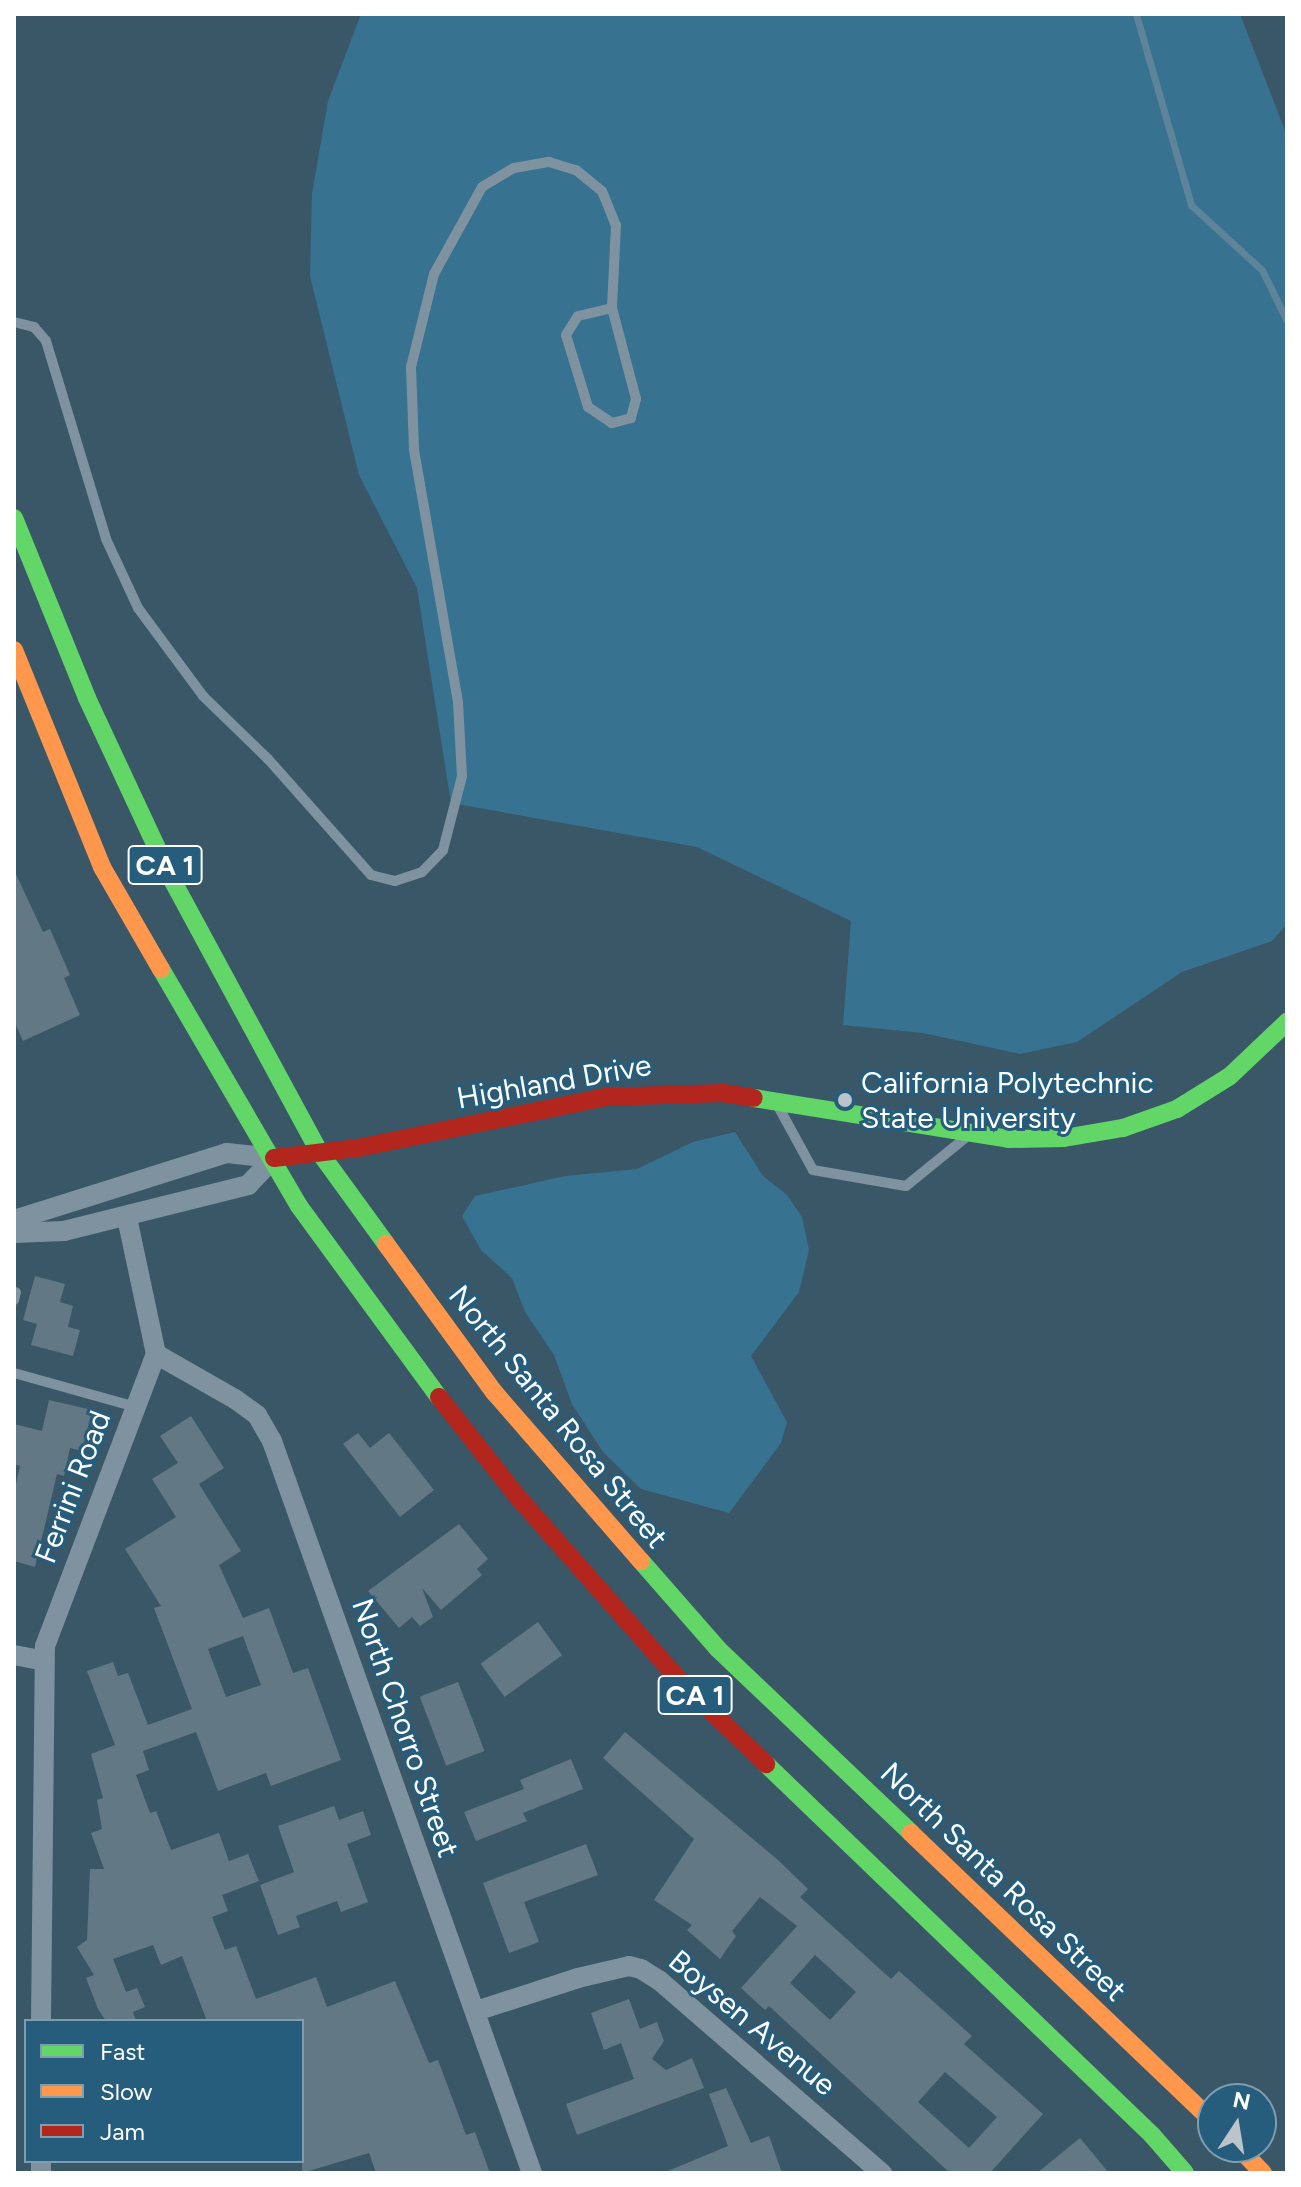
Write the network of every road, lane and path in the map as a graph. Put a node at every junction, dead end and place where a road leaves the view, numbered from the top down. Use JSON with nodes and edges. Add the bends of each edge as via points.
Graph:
{"nodes":[{"id":1,"x":612,"y":308,"type":"junction"},
{"id":2,"x":14,"y":322,"type":"edge"},
{"id":3,"x":14,"y":518,"type":"edge"},
{"id":4,"x":14,"y":650,"type":"edge"},
{"id":5,"x":1287,"y":1022,"type":"edge"},
{"id":6,"x":775,"y":1101,"type":"junction"},
{"id":7,"x":970,"y":1134,"type":"junction"},
{"id":8,"x":320,"y":1153,"type":"junction"},
{"id":9,"x":274,"y":1158,"type":"junction"},
{"id":10,"x":127,"y":1217,"type":"junction"},
{"id":11,"x":14,"y":1220,"type":"edge"},
{"id":12,"x":14,"y":1233,"type":"edge"},
{"id":13,"x":156,"y":1354,"type":"junction"},
{"id":14,"x":14,"y":1373,"type":"edge"},
{"id":15,"x":136,"y":1407,"type":"junction"},
{"id":16,"x":14,"y":1655,"type":"edge"},
{"id":17,"x":44,"y":1661,"type":"junction"},
{"id":18,"x":476,"y":2011,"type":"junction"},
{"id":19,"x":41,"y":2019,"type":"edge"},
{"id":20,"x":1197,"y":2107,"type":"edge"},
{"id":21,"x":532,"y":2173,"type":"edge"},
{"id":22,"x":882,"y":2173,"type":"edge"},
{"id":23,"x":1185,"y":2173,"type":"edge"}],
"edges":[{"from":1,"to":1,"type":"lane","via":[[636,399],[631,418],[612,423],[588,407],[566,335],[578,316]]},
{"from":1,"to":2,"type":"lane","via":[[616,225],[602,191],[576,170],[549,162],[514,168],[482,187],[434,274],[411,367],[414,449],[458,702],[462,776],[443,850],[422,872],[395,881],[371,875],[268,759],[203,696],[138,608],[106,539],[46,341],[34,327]]},
{"from":3,"to":8,"type":"main road","name":"North Santa Rosa Street","number":"CA 1","via":[[87,698],[169,874]]},
{"from":4,"to":9,"type":"main road","number":"CA 1","via":[[102,867]]},
{"from":5,"to":7,"type":"main road","name":"Highland Drive","via":[[1230,1076],[1177,1109],[1123,1128],[1064,1138]]},
{"from":6,"to":7,"type":"main road","name":"Highland Drive"},
{"from":6,"to":7,"type":"lane","via":[[813,1170],[906,1186]]},
{"from":6,"to":8,"type":"main road","name":"Highland Drive","via":[[723,1093],[607,1097]]},
{"from":8,"to":9,"type":"main road","name":"Highland Drive"},
{"from":8,"to":20,"type":"main road","name":"North Santa Rosa Street","number":"CA 1","via":[[494,1392],[718,1649]]},
{"from":9,"to":10,"type":"street","via":[[248,1185]]},
{"from":9,"to":11,"type":"street","name":"Highland Drive","via":[[227,1153]]},
{"from":9,"to":23,"type":"main road","number":"CA 1","via":[[299,1206],[437,1395],[516,1495],[682,1683],[1152,2135]]},
{"from":10,"to":12,"type":"street","via":[[64,1231]]},
{"from":10,"to":13,"type":"street"},
{"from":13,"to":15,"type":"street","name":"Ferrini Road"},
{"from":13,"to":18,"type":"street","name":"North Chorro Street","via":[[257,1415],[272,1441]]},
{"from":14,"to":15,"type":"lane"},
{"from":15,"to":17,"type":"street","name":"Ferrini Road","via":[[45,1646]]},
{"from":16,"to":17,"type":"street"},
{"from":17,"to":19,"type":"street","name":"Ferrini Road"},
{"from":18,"to":21,"type":"street","name":"North Chorro Street"},
{"from":18,"to":22,"type":"street","name":"Boysen Avenue","via":[[578,1978],[629,1966],[641,1969]]}]}
